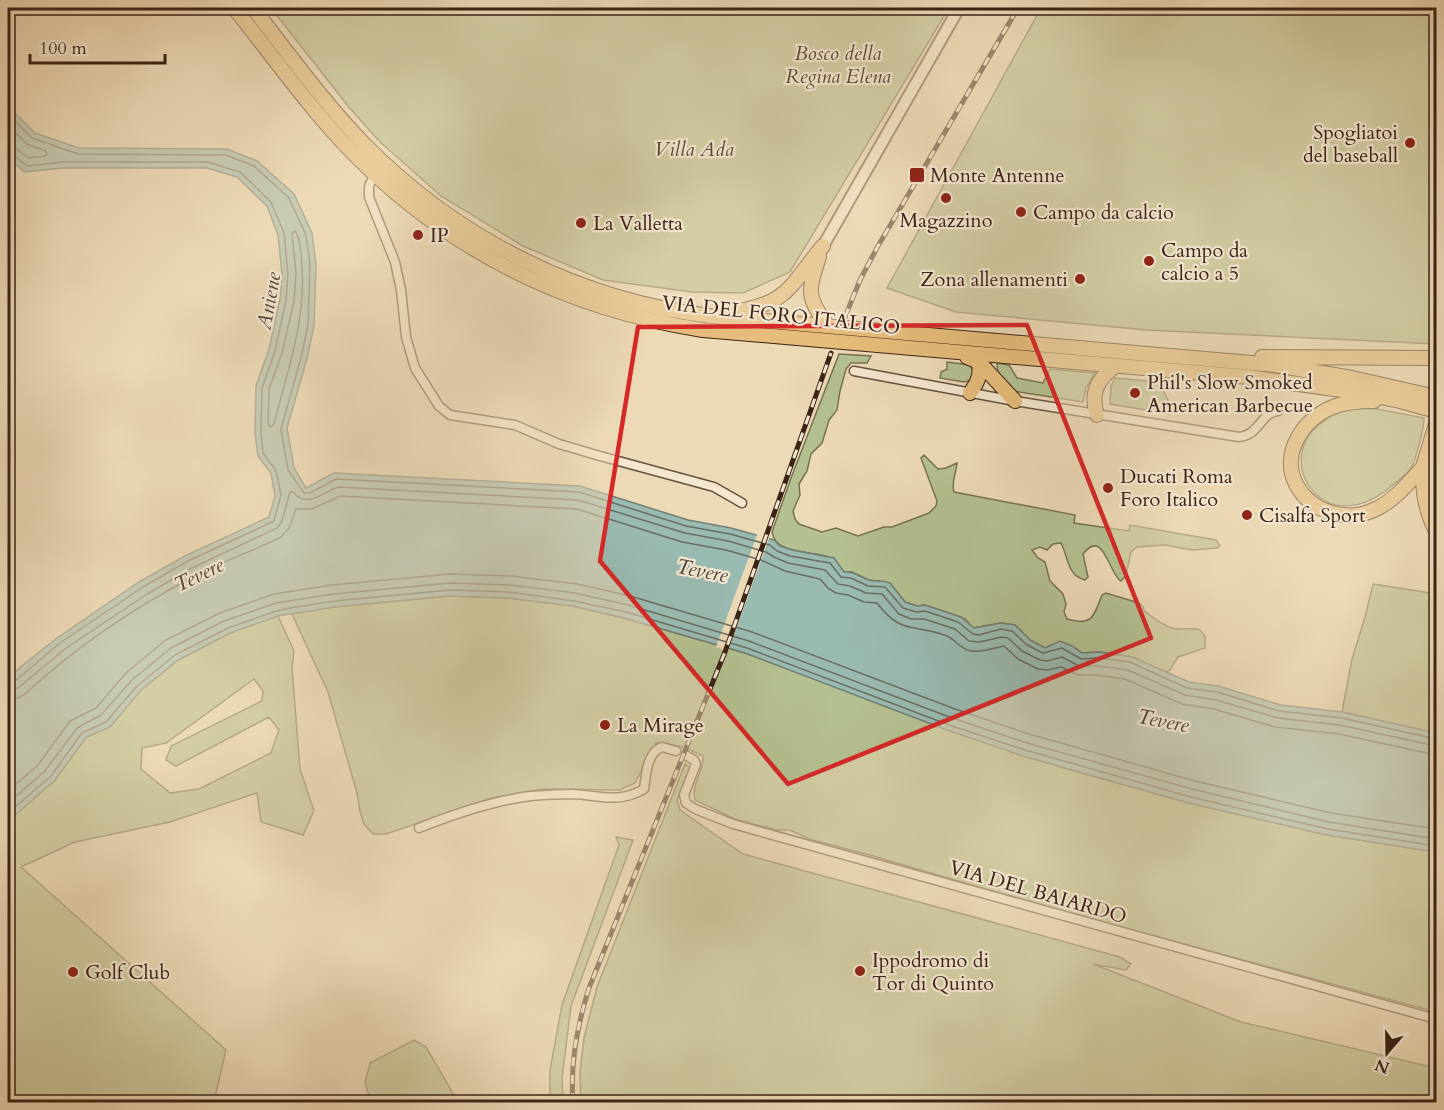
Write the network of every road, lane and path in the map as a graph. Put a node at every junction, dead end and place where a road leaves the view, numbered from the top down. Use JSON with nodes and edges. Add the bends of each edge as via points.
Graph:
{"nodes":[{"id":1,"x":234,"y":8,"type":"edge"},
{"id":2,"x":253,"y":8,"type":"edge"},
{"id":3,"x":959,"y":8,"type":"edge"},
{"id":4,"x":375,"y":174,"type":"junction"},
{"id":5,"x":823,"y":246,"type":"junction"},
{"id":6,"x":710,"y":316,"type":"junction"},
{"id":7,"x":828,"y":326,"type":"junction"},
{"id":8,"x":932,"y":350,"type":"junction"},
{"id":9,"x":1437,"y":358,"type":"edge"},
{"id":10,"x":1216,"y":359,"type":"junction"},
{"id":11,"x":979,"y":362,"type":"junction"},
{"id":12,"x":1115,"y":366,"type":"junction"},
{"id":13,"x":854,"y":371,"type":"dead end"},
{"id":14,"x":970,"y":393,"type":"junction"},
{"id":15,"x":1437,"y":398,"type":"edge"},
{"id":16,"x":1015,"y":401,"type":"junction"},
{"id":17,"x":1400,"y":401,"type":"junction"},
{"id":18,"x":1278,"y":411,"type":"dead end"},
{"id":19,"x":1437,"y":411,"type":"edge"},
{"id":20,"x":1097,"y":415,"type":"junction"},
{"id":21,"x":1437,"y":424,"type":"edge"},
{"id":22,"x":1423,"y":466,"type":"junction"},
{"id":23,"x":742,"y":503,"type":"dead end"},
{"id":24,"x":1437,"y":531,"type":"edge"},
{"id":25,"x":676,"y":751,"type":"dead end"},
{"id":26,"x":687,"y":756,"type":"dead end"},
{"id":27,"x":419,"y":828,"type":"dead end"},
{"id":28,"x":1437,"y":1019,"type":"edge"}],
"edges":[{"from":1,"to":4,"type":"main road","name":"VIA DEL FORO ITALICO","via":[[325,122]]},
{"from":2,"to":6,"type":"main road","name":"VIA DEL FORO ITALICO","via":[[366,145],[411,187],[458,221],[514,256],[571,282],[641,304]]},
{"from":3,"to":5,"type":"street"},
{"from":4,"to":8,"type":"main road","name":"VIA DEL FORO ITALICO","via":[[482,255],[530,280],[598,307],[703,330]]},
{"from":4,"to":23,"type":"street","via":[[368,194],[396,262],[406,337],[415,368],[439,406],[450,415],[515,426],[559,444],[714,487]]},
{"from":5,"to":6,"type":"main road","via":[[794,285],[777,300]]},
{"from":5,"to":7,"type":"main road","via":[[810,291],[813,304]]},
{"from":6,"to":7,"type":"main road","name":"VIA DEL FORO ITALICO"},
{"from":7,"to":10,"type":"main road","name":"VIA DEL FORO ITALICO"},
{"from":8,"to":11,"type":"main road"},
{"from":8,"to":12,"type":"main road","name":"VIA DEL FORO ITALICO"},
{"from":9,"to":10,"type":"main road"},
{"from":10,"to":15,"type":"main road","name":"VIA DEL FORO ITALICO","via":[[1325,373]]},
{"from":11,"to":14,"type":"main road","via":[[978,382]]},
{"from":11,"to":16,"type":"main road"},
{"from":12,"to":17,"type":"main road","name":"VIA DEL FORO ITALICO","via":[[1287,381]]},
{"from":12,"to":20,"type":"main road","via":[[1095,393]]},
{"from":13,"to":14,"type":"street"},
{"from":14,"to":16,"type":"street"},
{"from":16,"to":20,"type":"street"},
{"from":17,"to":19,"type":"main road","name":"VIA DEL FORO ITALICO"},
{"from":17,"to":22,"type":"main road","via":[[1348,403],[1327,409],[1310,421],[1292,452],[1296,484],[1319,507],[1357,516],[1387,503]]},
{"from":18,"to":20,"type":"street","via":[[1270,413],[1252,433],[1242,437]]},
{"from":21,"to":22,"type":"main road"},
{"from":22,"to":24,"type":"main road","via":[[1424,498]]},
{"from":25,"to":27,"type":"street","via":[[662,747],[656,750],[644,789],[633,796],[528,796]]},
{"from":26,"to":28,"type":"street","name":"VIA DEL BAIARDO","via":[[696,764],[684,795],[686,803],[733,824]]}]}
